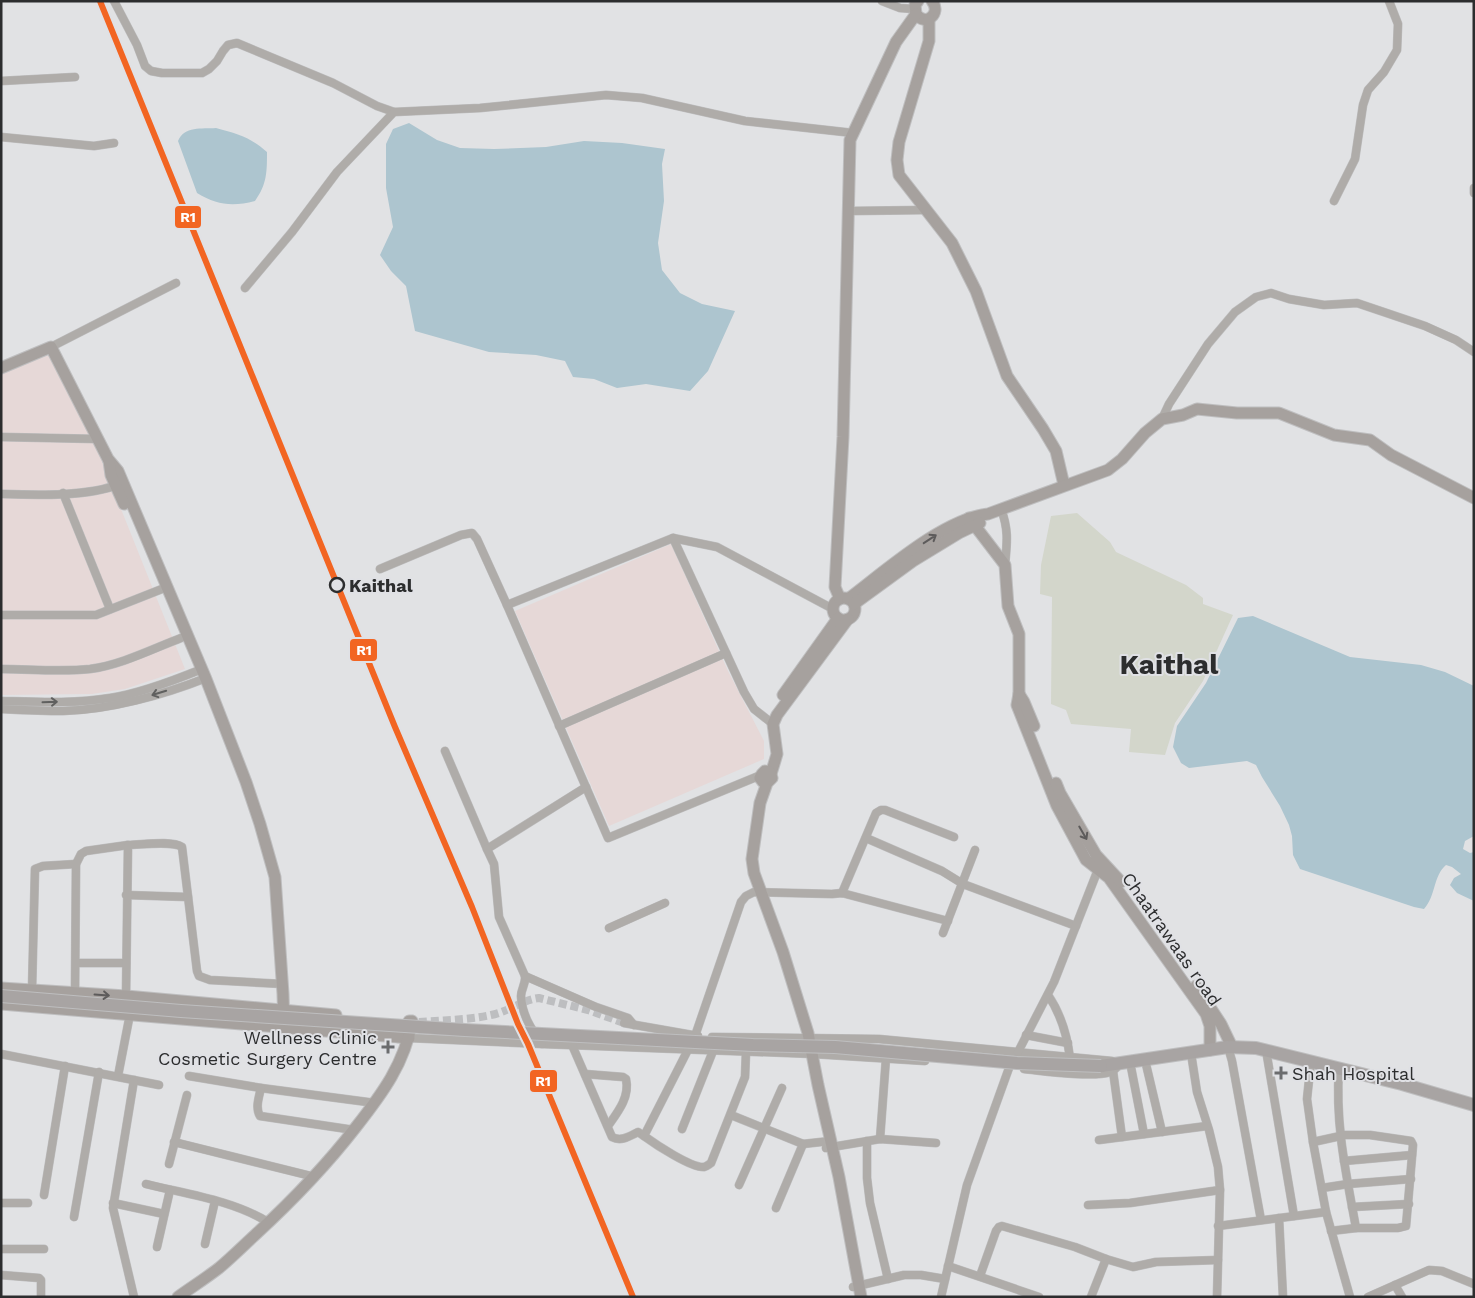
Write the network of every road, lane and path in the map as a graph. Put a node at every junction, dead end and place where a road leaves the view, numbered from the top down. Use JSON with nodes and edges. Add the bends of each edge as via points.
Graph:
{"nodes":[{"id":1,"x":114,"y":1,"type":"edge"},
{"id":2,"x":882,"y":1,"type":"edge"},
{"id":3,"x":1389,"y":1,"type":"edge"},
{"id":4,"x":936,"y":2,"type":"edge"},
{"id":5,"x":916,"y":8,"type":"edge"},
{"id":6,"x":929,"y":19,"type":"junction"},
{"id":7,"x":75,"y":77,"type":"dead end"},
{"id":8,"x":1,"y":81,"type":"edge"},
{"id":9,"x":394,"y":112,"type":"junction"},
{"id":10,"x":853,"y":134,"type":"junction"},
{"id":11,"x":1,"y":137,"type":"edge"},
{"id":12,"x":114,"y":143,"type":"dead end"},
{"id":13,"x":1474,"y":188,"type":"edge"},
{"id":14,"x":1474,"y":193,"type":"edge"},
{"id":15,"x":1334,"y":201,"type":"dead end"},
{"id":16,"x":927,"y":210,"type":"junction"},
{"id":17,"x":849,"y":211,"type":"junction"},
{"id":18,"x":176,"y":283,"type":"dead end"},
{"id":19,"x":245,"y":288,"type":"dead end"},
{"id":20,"x":51,"y":347,"type":"junction"},
{"id":21,"x":1474,"y":352,"type":"edge"},
{"id":22,"x":1,"y":368,"type":"edge"},
{"id":23,"x":1162,"y":419,"type":"junction"},
{"id":24,"x":1,"y":437,"type":"edge"},
{"id":25,"x":98,"y":439,"type":"junction"},
{"id":26,"x":119,"y":484,"type":"junction"},
{"id":27,"x":1064,"y":485,"type":"junction"},
{"id":28,"x":63,"y":493,"type":"junction"},
{"id":29,"x":1,"y":494,"type":"edge"},
{"id":30,"x":1474,"y":498,"type":"edge"},
{"id":31,"x":1001,"y":508,"type":"junction"},
{"id":32,"x":972,"y":522,"type":"junction"},
{"id":33,"x":673,"y":538,"type":"junction"},
{"id":34,"x":1005,"y":565,"type":"junction"},
{"id":35,"x":380,"y":569,"type":"dead end"},
{"id":36,"x":164,"y":588,"type":"junction"},
{"id":37,"x":507,"y":605,"type":"junction"},
{"id":38,"x":843,"y":608,"type":"junction"},
{"id":39,"x":110,"y":609,"type":"junction"},
{"id":40,"x":1,"y":615,"type":"edge"},
{"id":41,"x":181,"y":638,"type":"junction"},
{"id":42,"x":726,"y":653,"type":"junction"},
{"id":43,"x":1,"y":669,"type":"edge"},
{"id":44,"x":200,"y":675,"type":"junction"},
{"id":45,"x":1,"y":701,"type":"edge"},
{"id":46,"x":1,"y":709,"type":"edge"},
{"id":47,"x":771,"y":722,"type":"junction"},
{"id":48,"x":560,"y":726,"type":"junction"},
{"id":49,"x":445,"y":751,"type":"dead end"},
{"id":50,"x":765,"y":777,"type":"junction"},
{"id":51,"x":586,"y":786,"type":"junction"},
{"id":52,"x":954,"y":837,"type":"dead end"},
{"id":53,"x":866,"y":838,"type":"junction"},
{"id":54,"x":128,"y":845,"type":"junction"},
{"id":55,"x":487,"y":849,"type":"junction"},
{"id":56,"x":975,"y":850,"type":"dead end"},
{"id":57,"x":76,"y":864,"type":"junction"},
{"id":58,"x":1099,"y":865,"type":"junction"},
{"id":59,"x":963,"y":884,"type":"junction"},
{"id":60,"x":758,"y":892,"type":"junction"},
{"id":61,"x":842,"y":893,"type":"junction"},
{"id":62,"x":126,"y":895,"type":"junction"},
{"id":63,"x":188,"y":896,"type":"junction"},
{"id":64,"x":665,"y":903,"type":"dead end"},
{"id":65,"x":948,"y":921,"type":"junction"},
{"id":66,"x":1076,"y":926,"type":"junction"},
{"id":67,"x":609,"y":928,"type":"dead end"},
{"id":68,"x":943,"y":934,"type":"dead end"},
{"id":69,"x":76,"y":963,"type":"junction"},
{"id":70,"x":126,"y":963,"type":"junction"},
{"id":71,"x":525,"y":976,"type":"junction"},
{"id":72,"x":279,"y":984,"type":"junction"},
{"id":73,"x":1,"y":988,"type":"edge"},
{"id":74,"x":32,"y":990,"type":"junction"},
{"id":75,"x":76,"y":993,"type":"junction"},
{"id":76,"x":1048,"y":994,"type":"junction"},
{"id":77,"x":1,"y":996,"type":"edge"},
{"id":78,"x":126,"y":996,"type":"junction"},
{"id":79,"x":1,"y":1004,"type":"edge"},
{"id":80,"x":280,"y":1010,"type":"junction"},
{"id":81,"x":130,"y":1014,"type":"junction"},
{"id":82,"x":624,"y":1023,"type":"tunnel mouth"},
{"id":83,"x":634,"y":1025,"type":"junction"},
{"id":84,"x":280,"y":1027,"type":"junction"},
{"id":85,"x":1026,"y":1035,"type":"junction"},
{"id":86,"x":695,"y":1036,"type":"junction"},
{"id":87,"x":409,"y":1038,"type":"junction"},
{"id":88,"x":805,"y":1038,"type":"junction"},
{"id":89,"x":1068,"y":1043,"type":"junction"},
{"id":90,"x":542,"y":1044,"type":"junction"},
{"id":91,"x":572,"y":1045,"type":"junction"},
{"id":92,"x":1230,"y":1047,"type":"junction"},
{"id":93,"x":687,"y":1050,"type":"junction"},
{"id":94,"x":1210,"y":1050,"type":"junction"},
{"id":95,"x":1266,"y":1050,"type":"junction"},
{"id":96,"x":713,"y":1051,"type":"junction"},
{"id":97,"x":746,"y":1052,"type":"junction"},
{"id":98,"x":1018,"y":1052,"type":"junction"},
{"id":99,"x":1191,"y":1053,"type":"junction"},
{"id":100,"x":1,"y":1054,"type":"edge"},
{"id":101,"x":809,"y":1054,"type":"junction"},
{"id":102,"x":886,"y":1058,"type":"junction"},
{"id":103,"x":1070,"y":1058,"type":"junction"},
{"id":104,"x":1145,"y":1060,"type":"junction"},
{"id":105,"x":1311,"y":1061,"type":"junction"},
{"id":106,"x":65,"y":1066,"type":"junction"},
{"id":107,"x":1116,"y":1066,"type":"junction"},
{"id":108,"x":1009,"y":1068,"type":"junction"},
{"id":109,"x":1339,"y":1068,"type":"junction"},
{"id":110,"x":99,"y":1072,"type":"junction"},
{"id":111,"x":585,"y":1074,"type":"junction"},
{"id":112,"x":118,"y":1076,"type":"junction"},
{"id":113,"x":189,"y":1076,"type":"dead end"},
{"id":114,"x":134,"y":1080,"type":"junction"},
{"id":115,"x":160,"y":1085,"type":"dead end"},
{"id":116,"x":261,"y":1088,"type":"junction"},
{"id":117,"x":782,"y":1088,"type":"dead end"},
{"id":118,"x":187,"y":1095,"type":"dead end"},
{"id":119,"x":375,"y":1103,"type":"junction"},
{"id":120,"x":1474,"y":1105,"type":"edge"},
{"id":121,"x":731,"y":1115,"type":"junction"},
{"id":122,"x":608,"y":1126,"type":"junction"},
{"id":123,"x":1207,"y":1126,"type":"junction"},
{"id":124,"x":682,"y":1129,"type":"dead end"},
{"id":125,"x":765,"y":1129,"type":"junction"},
{"id":126,"x":354,"y":1130,"type":"junction"},
{"id":127,"x":1162,"y":1132,"type":"junction"},
{"id":128,"x":1144,"y":1134,"type":"junction"},
{"id":129,"x":644,"y":1136,"type":"junction"},
{"id":130,"x":1340,"y":1136,"type":"junction"},
{"id":131,"x":1122,"y":1137,"type":"junction"},
{"id":132,"x":880,"y":1139,"type":"junction"},
{"id":133,"x":1099,"y":1140,"type":"dead end"},
{"id":134,"x":867,"y":1141,"type":"junction"},
{"id":135,"x":174,"y":1142,"type":"junction"},
{"id":136,"x":1313,"y":1142,"type":"junction"},
{"id":137,"x":803,"y":1144,"type":"junction"},
{"id":138,"x":828,"y":1144,"type":"junction"},
{"id":139,"x":936,"y":1144,"type":"dead end"},
{"id":140,"x":1412,"y":1155,"type":"junction"},
{"id":141,"x":1344,"y":1161,"type":"junction"},
{"id":142,"x":169,"y":1164,"type":"dead end"},
{"id":143,"x":315,"y":1177,"type":"junction"},
{"id":144,"x":1411,"y":1179,"type":"junction"},
{"id":145,"x":146,"y":1184,"type":"dead end"},
{"id":146,"x":1348,"y":1184,"type":"junction"},
{"id":147,"x":739,"y":1186,"type":"dead end"},
{"id":148,"x":1322,"y":1188,"type":"junction"},
{"id":149,"x":170,"y":1190,"type":"junction"},
{"id":150,"x":1220,"y":1190,"type":"junction"},
{"id":151,"x":44,"y":1195,"type":"dead end"},
{"id":152,"x":216,"y":1201,"type":"junction"},
{"id":153,"x":1,"y":1203,"type":"edge"},
{"id":154,"x":28,"y":1204,"type":"dead end"},
{"id":155,"x":113,"y":1204,"type":"junction"},
{"id":156,"x":1409,"y":1204,"type":"junction"},
{"id":157,"x":1088,"y":1205,"type":"dead end"},
{"id":158,"x":1352,"y":1207,"type":"junction"},
{"id":159,"x":776,"y":1208,"type":"dead end"},
{"id":160,"x":1326,"y":1212,"type":"junction"},
{"id":161,"x":164,"y":1214,"type":"junction"},
{"id":162,"x":1294,"y":1216,"type":"junction"},
{"id":163,"x":74,"y":1217,"type":"dead end"},
{"id":164,"x":1279,"y":1218,"type":"junction"},
{"id":165,"x":1261,"y":1220,"type":"junction"},
{"id":166,"x":268,"y":1222,"type":"junction"},
{"id":167,"x":1218,"y":1226,"type":"junction"},
{"id":168,"x":1356,"y":1228,"type":"junction"},
{"id":169,"x":1332,"y":1231,"type":"junction"},
{"id":170,"x":205,"y":1244,"type":"dead end"},
{"id":171,"x":157,"y":1247,"type":"dead end"},
{"id":172,"x":1,"y":1249,"type":"edge"},
{"id":173,"x":44,"y":1249,"type":"dead end"},
{"id":174,"x":1106,"y":1259,"type":"junction"},
{"id":175,"x":1218,"y":1260,"type":"junction"},
{"id":176,"x":948,"y":1266,"type":"junction"},
{"id":177,"x":1,"y":1275,"type":"edge"},
{"id":178,"x":980,"y":1276,"type":"junction"},
{"id":179,"x":888,"y":1279,"type":"junction"},
{"id":180,"x":945,"y":1279,"type":"junction"},
{"id":181,"x":1474,"y":1284,"type":"edge"},
{"id":182,"x":1395,"y":1285,"type":"junction"},
{"id":183,"x":857,"y":1291,"type":"edge"},
{"id":184,"x":41,"y":1297,"type":"edge"},
{"id":185,"x":134,"y":1297,"type":"edge"},
{"id":186,"x":178,"y":1297,"type":"edge"},
{"id":187,"x":941,"y":1297,"type":"edge"},
{"id":188,"x":1039,"y":1297,"type":"edge"},
{"id":189,"x":1091,"y":1297,"type":"edge"},
{"id":190,"x":1217,"y":1297,"type":"edge"},
{"id":191,"x":1283,"y":1297,"type":"edge"},
{"id":192,"x":1350,"y":1297,"type":"edge"},
{"id":193,"x":1368,"y":1297,"type":"edge"},
{"id":194,"x":1402,"y":1297,"type":"edge"}],
"edges":[{"from":1,"to":9,"type":"street","via":[[145,66],[152,72],[202,73],[217,61],[228,45],[238,43]]},
{"from":2,"to":5,"type":"street","via":[[900,8]]},
{"from":3,"to":15,"type":"street","via":[[1398,24],[1397,50],[1368,90],[1355,160]]},
{"from":4,"to":6,"type":"street","via":[[935,13]]},
{"from":5,"to":6,"type":"street","via":[[921,19]]},
{"from":5,"to":10,"type":"street","via":[[896,42]]},
{"from":6,"to":16,"type":"street","via":[[929,41],[899,142],[897,160],[899,175]]},
{"from":7,"to":8,"type":"street"},
{"from":9,"to":10,"type":"street","via":[[480,108],[606,95],[642,98],[745,121]]},
{"from":9,"to":19,"type":"street","via":[[337,172]]},
{"from":10,"to":17,"type":"street","via":[[850,140]]},
{"from":11,"to":12,"type":"street","via":[[94,146]]},
{"from":13,"to":14,"type":"street"},
{"from":16,"to":17,"type":"street"},
{"from":16,"to":27,"type":"street","via":[[952,243],[976,291],[1007,376],[1056,451]]},
{"from":17,"to":38,"type":"street","via":[[835,587]]},
{"from":18,"to":20,"type":"street"},
{"from":20,"to":22,"type":"street"},
{"from":20,"to":25,"type":"street"},
{"from":21,"to":23,"type":"street","via":[[1425,326],[1357,303],[1324,305],[1271,293],[1256,297],[1235,312],[1208,344]]},
{"from":23,"to":27,"type":"street","via":[[1108,470]]},
{"from":23,"to":30,"type":"street","via":[[1197,408],[1237,413],[1279,413],[1334,435],[1370,440]]},
{"from":24,"to":25,"type":"street"},
{"from":25,"to":26,"type":"street","via":[[118,471]]},
{"from":26,"to":28,"type":"street"},
{"from":26,"to":36,"type":"street"},
{"from":27,"to":31,"type":"street"},
{"from":28,"to":29,"type":"street"},
{"from":28,"to":39,"type":"street"},
{"from":31,"to":32,"type":"street","via":[[988,514],[979,524]]},
{"from":31,"to":34,"type":"street","via":[[1008,539]]},
{"from":32,"to":34,"type":"street"},
{"from":32,"to":38,"type":"street","via":[[935,535]]},
{"from":33,"to":37,"type":"street"},
{"from":33,"to":38,"type":"street","via":[[717,547]]},
{"from":33,"to":42,"type":"street"},
{"from":34,"to":58,"type":"street","via":[[1008,606],[1019,634],[1019,694],[1060,794]]},
{"from":35,"to":37,"type":"street","via":[[469,533],[477,539]]},
{"from":36,"to":39,"type":"street"},
{"from":36,"to":41,"type":"street"},
{"from":36,"to":44,"type":"street"},
{"from":37,"to":48,"type":"street"},
{"from":38,"to":47,"type":"street"},
{"from":39,"to":40,"type":"street","via":[[96,615]]},
{"from":41,"to":43,"type":"street","via":[[117,663],[91,669]]},
{"from":41,"to":44,"type":"street"},
{"from":42,"to":47,"type":"street","via":[[754,709]]},
{"from":42,"to":48,"type":"street"},
{"from":45,"to":44,"type":"street","one_way":true,"via":[[110,698]]},
{"from":44,"to":46,"type":"street","one_way":true,"via":[[134,700],[103,707]]},
{"from":44,"to":72,"type":"street","via":[[246,782],[274,877]]},
{"from":47,"to":50,"type":"street","via":[[777,754]]},
{"from":48,"to":51,"type":"street"},
{"from":49,"to":55,"type":"street"},
{"from":50,"to":51,"type":"street","via":[[608,838]]},
{"from":50,"to":60,"type":"street","via":[[752,859]]},
{"from":51,"to":55,"type":"street"},
{"from":52,"to":53,"type":"street","via":[[881,810],[876,813]]},
{"from":53,"to":59,"type":"street","via":[[942,871]]},
{"from":53,"to":61,"type":"street"},
{"from":54,"to":57,"type":"street","via":[[86,851]]},
{"from":54,"to":62,"type":"street"},
{"from":54,"to":63,"type":"street","via":[[179,844]]},
{"from":55,"to":71,"type":"street","via":[[494,864],[499,917]]},
{"from":56,"to":59,"type":"street"},
{"from":57,"to":69,"type":"street"},
{"from":57,"to":74,"type":"street","via":[[34,869]]},
{"from":58,"to":66,"type":"street"},
{"from":58,"to":92,"type":"street","via":[[1113,872],[1212,1008]]},
{"from":58,"to":94,"type":"street","name":"Chaatrawaas road","via":[[1206,1014],[1210,1026]]},
{"from":59,"to":65,"type":"street"},
{"from":59,"to":66,"type":"street"},
{"from":60,"to":61,"type":"street"},
{"from":60,"to":86,"type":"street","via":[[746,896],[742,902]]},
{"from":60,"to":88,"type":"street"},
{"from":61,"to":65,"type":"street"},
{"from":62,"to":63,"type":"street"},
{"from":62,"to":70,"type":"street"},
{"from":63,"to":72,"type":"street","via":[[199,976],[210,980]]},
{"from":64,"to":67,"type":"street"},
{"from":65,"to":68,"type":"street"},
{"from":66,"to":76,"type":"street"},
{"from":69,"to":70,"type":"street"},
{"from":69,"to":75,"type":"street"},
{"from":70,"to":78,"type":"street"},
{"from":71,"to":83,"type":"street","via":[[628,1018]]},
{"from":71,"to":90,"type":"street","via":[[521,993],[523,1008],[529,1026]]},
{"from":72,"to":80,"type":"street"},
{"from":73,"to":74,"type":"street"},
{"from":74,"to":75,"type":"street"},
{"from":75,"to":78,"type":"street","one_way":true},
{"from":76,"to":85,"type":"street"},
{"from":76,"to":89,"type":"street","via":[[1056,1006]]},
{"from":77,"to":107,"type":"main road","bridge":true,"via":[[181,1012],[465,1030],[835,1047],[1017,1062]]},
{"from":78,"to":80,"type":"street"},
{"from":79,"to":81,"type":"street"},
{"from":80,"to":84,"type":"street"},
{"from":80,"to":87,"type":"street","via":[[416,1021]]},
{"from":81,"to":84,"type":"street"},
{"from":81,"to":112,"type":"street"},
{"from":82,"to":83,"type":"street"},
{"from":83,"to":86,"type":"street"},
{"from":84,"to":87,"type":"street"},
{"from":85,"to":89,"type":"street"},
{"from":85,"to":98,"type":"street"},
{"from":86,"to":88,"type":"street"},
{"from":86,"to":93,"type":"street"},
{"from":87,"to":90,"type":"street"},
{"from":87,"to":119,"type":"street","via":[[404,1054]]},
{"from":88,"to":98,"type":"street","via":[[879,1039]]},
{"from":88,"to":101,"type":"street"},
{"from":89,"to":103,"type":"street"},
{"from":90,"to":91,"type":"street"},
{"from":91,"to":93,"type":"street"},
{"from":91,"to":111,"type":"street"},
{"from":92,"to":94,"type":"main road"},
{"from":92,"to":95,"type":"main road"},
{"from":92,"to":165,"type":"street"},
{"from":93,"to":96,"type":"street"},
{"from":93,"to":129,"type":"street"},
{"from":94,"to":99,"type":"main road"},
{"from":95,"to":105,"type":"main road"},
{"from":95,"to":162,"type":"street"},
{"from":96,"to":97,"type":"street"},
{"from":96,"to":124,"type":"street"},
{"from":97,"to":101,"type":"street"},
{"from":97,"to":121,"type":"street","via":[[745,1077]]},
{"from":98,"to":103,"type":"street"},
{"from":99,"to":104,"type":"main road"},
{"from":99,"to":123,"type":"street"},
{"from":100,"to":106,"type":"street"},
{"from":101,"to":102,"type":"street"},
{"from":101,"to":138,"type":"street"},
{"from":102,"to":108,"type":"street"},
{"from":102,"to":132,"type":"street"},
{"from":103,"to":107,"type":"street","via":[[1104,1060]]},
{"from":104,"to":107,"type":"main road"},
{"from":104,"to":127,"type":"street"},
{"from":105,"to":109,"type":"main road"},
{"from":105,"to":136,"type":"street","via":[[1306,1099]]},
{"from":106,"to":110,"type":"street"},
{"from":106,"to":151,"type":"street"},
{"from":107,"to":108,"type":"street","via":[[1104,1074]]},
{"from":107,"to":128,"type":"street"},
{"from":107,"to":131,"type":"street"},
{"from":108,"to":176,"type":"street","via":[[968,1185]]},
{"from":109,"to":120,"type":"main road"},
{"from":109,"to":130,"type":"street"},
{"from":110,"to":112,"type":"street"},
{"from":110,"to":163,"type":"street"},
{"from":111,"to":122,"type":"street"},
{"from":111,"to":122,"type":"street","via":[[626,1079],[624,1102]]},
{"from":112,"to":114,"type":"street"},
{"from":113,"to":116,"type":"street"},
{"from":114,"to":115,"type":"street"},
{"from":114,"to":155,"type":"street"},
{"from":116,"to":119,"type":"street"},
{"from":116,"to":126,"type":"street","via":[[257,1107],[260,1116]]},
{"from":117,"to":125,"type":"street"},
{"from":118,"to":135,"type":"street"},
{"from":119,"to":126,"type":"street"},
{"from":121,"to":125,"type":"street"},
{"from":121,"to":129,"type":"street","via":[[711,1163],[702,1167]]},
{"from":122,"to":129,"type":"street","via":[[616,1139],[638,1132]]},
{"from":123,"to":127,"type":"street"},
{"from":123,"to":150,"type":"street","via":[[1218,1167]]},
{"from":125,"to":137,"type":"street"},
{"from":125,"to":147,"type":"street"},
{"from":126,"to":143,"type":"street"},
{"from":127,"to":128,"type":"street"},
{"from":128,"to":131,"type":"street"},
{"from":130,"to":136,"type":"street"},
{"from":130,"to":140,"type":"street","via":[[1370,1135],[1411,1141]]},
{"from":130,"to":141,"type":"street"},
{"from":131,"to":133,"type":"street"},
{"from":132,"to":134,"type":"street"},
{"from":132,"to":139,"type":"street"},
{"from":134,"to":138,"type":"street"},
{"from":134,"to":179,"type":"street","via":[[870,1203]]},
{"from":135,"to":142,"type":"street"},
{"from":135,"to":143,"type":"street"},
{"from":136,"to":148,"type":"street"},
{"from":137,"to":138,"type":"street"},
{"from":137,"to":159,"type":"street"},
{"from":138,"to":183,"type":"street"},
{"from":140,"to":141,"type":"street"},
{"from":140,"to":144,"type":"street"},
{"from":141,"to":146,"type":"street"},
{"from":143,"to":166,"type":"street"},
{"from":144,"to":146,"type":"street"},
{"from":144,"to":156,"type":"street"},
{"from":145,"to":149,"type":"street"},
{"from":146,"to":148,"type":"street"},
{"from":146,"to":158,"type":"street"},
{"from":148,"to":160,"type":"street"},
{"from":149,"to":152,"type":"street"},
{"from":149,"to":161,"type":"street"},
{"from":150,"to":157,"type":"street","via":[[1130,1203]]},
{"from":150,"to":167,"type":"street"},
{"from":152,"to":166,"type":"street"},
{"from":152,"to":170,"type":"street"},
{"from":153,"to":154,"type":"street"},
{"from":155,"to":161,"type":"street"},
{"from":155,"to":185,"type":"street"},
{"from":156,"to":158,"type":"street"},
{"from":156,"to":168,"type":"street","via":[[1407,1224],[1403,1227]]},
{"from":158,"to":168,"type":"street"},
{"from":160,"to":162,"type":"street"},
{"from":160,"to":169,"type":"street"},
{"from":161,"to":171,"type":"street"},
{"from":162,"to":164,"type":"street"},
{"from":164,"to":165,"type":"street"},
{"from":164,"to":191,"type":"street"},
{"from":165,"to":167,"type":"street"},
{"from":166,"to":186,"type":"street","via":[[219,1268]]},
{"from":167,"to":175,"type":"street"},
{"from":168,"to":169,"type":"street"},
{"from":169,"to":192,"type":"street"},
{"from":172,"to":173,"type":"street"},
{"from":174,"to":175,"type":"street","via":[[1133,1267],[1156,1262]]},
{"from":174,"to":178,"type":"street","via":[[999,1226]]},
{"from":174,"to":189,"type":"street"},
{"from":175,"to":190,"type":"street"},
{"from":176,"to":178,"type":"street"},
{"from":176,"to":180,"type":"street"},
{"from":177,"to":184,"type":"street","via":[[39,1278]]},
{"from":178,"to":188,"type":"street"},
{"from":179,"to":180,"type":"street","via":[[921,1275]]},
{"from":179,"to":183,"type":"street"},
{"from":180,"to":187,"type":"street"},
{"from":181,"to":182,"type":"street","via":[[1442,1270],[1429,1270]]},
{"from":182,"to":193,"type":"street"},
{"from":182,"to":194,"type":"street"}]}
